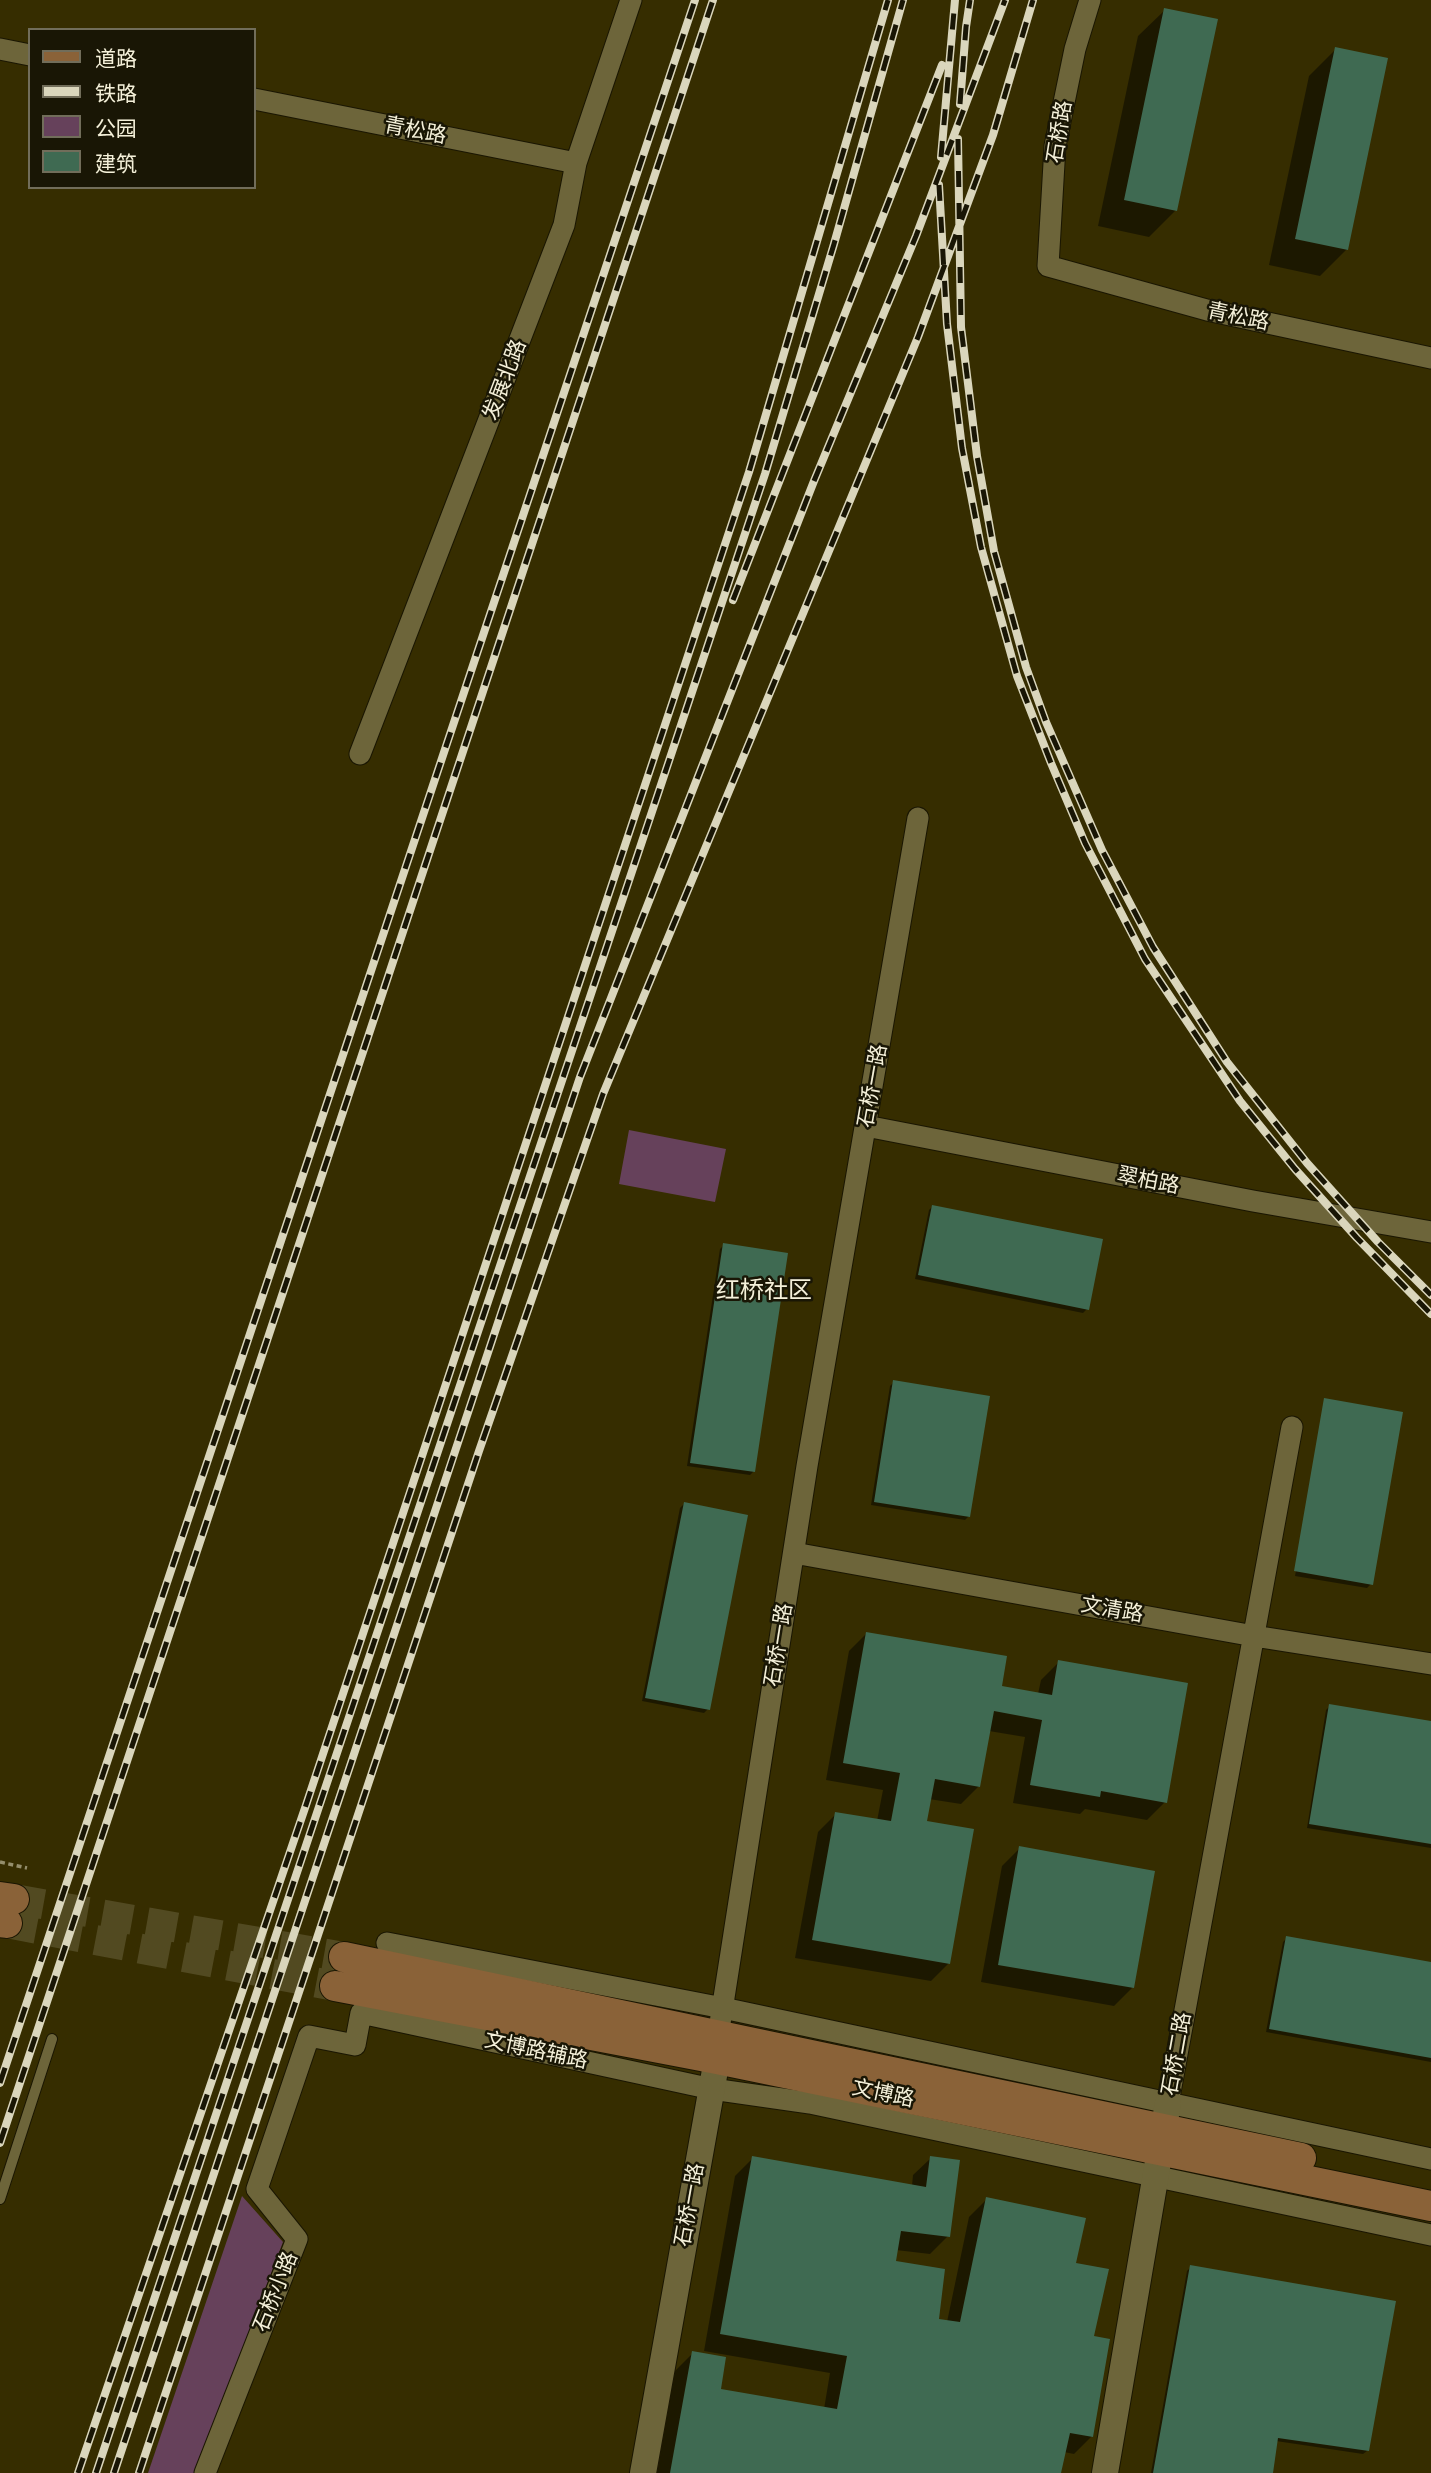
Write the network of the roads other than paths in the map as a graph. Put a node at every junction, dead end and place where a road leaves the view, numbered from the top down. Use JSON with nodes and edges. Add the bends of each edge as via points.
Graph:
{"nodes":[{"id":1,"x":631,"y":0,"type":"edge"},
{"id":2,"x":1090,"y":0,"type":"edge"},
{"id":3,"x":0,"y":49,"type":"edge"},
{"id":4,"x":28,"y":55,"type":"edge"},
{"id":5,"x":256,"y":99,"type":"edge"},
{"id":6,"x":576,"y":163,"type":"junction"},
{"id":7,"x":1048,"y":267,"type":"joint"},
{"id":8,"x":1431,"y":358,"type":"edge"},
{"id":9,"x":360,"y":754,"type":"dead end"},
{"id":10,"x":918,"y":818,"type":"dead end"},
{"id":11,"x":866,"y":1126,"type":"junction"},
{"id":12,"x":1431,"y":1232,"type":"edge"},
{"id":13,"x":1292,"y":1427,"type":"dead end"},
{"id":14,"x":794,"y":1552,"type":"junction"},
{"id":15,"x":1254,"y":1636,"type":"junction"},
{"id":16,"x":1431,"y":1664,"type":"edge"},
{"id":17,"x":387,"y":1943,"type":"dead end"},
{"id":18,"x":344,"y":1957,"type":"tunnel mouth"},
{"id":19,"x":335,"y":1986,"type":"tunnel mouth"},
{"id":20,"x":361,"y":2013,"type":"joint"},
{"id":21,"x":720,"y":2034,"type":"junction"},
{"id":22,"x":52,"y":2039,"type":"dead end"},
{"id":23,"x":712,"y":2089,"type":"junction"},
{"id":24,"x":1162,"y":2139,"type":"junction"},
{"id":25,"x":1431,"y":2159,"type":"edge"},
{"id":26,"x":1431,"y":2186,"type":"edge"},
{"id":27,"x":0,"y":2199,"type":"edge"},
{"id":28,"x":1431,"y":2206,"type":"edge"},
{"id":29,"x":1431,"y":2235,"type":"edge"},
{"id":30,"x":205,"y":2473,"type":"edge"},
{"id":31,"x":643,"y":2473,"type":"edge"},
{"id":32,"x":1105,"y":2473,"type":"edge"}],
"edges":[{"from":1,"to":6,"type":"street","name":"发展北路"},
{"from":2,"to":7,"type":"street","name":"石桥路","via":[[1055,146]]},
{"from":3,"to":4,"type":"street"},
{"from":5,"to":6,"type":"street","name":"青松路"},
{"from":6,"to":9,"type":"street","name":"发展北路","via":[[564,225]]},
{"from":7,"to":8,"type":"street","name":"青松路","via":[[1207,310]]},
{"from":10,"to":11,"type":"street","name":"石桥一路"},
{"from":11,"to":12,"type":"street","name":"翠柏路"},
{"from":11,"to":14,"type":"street","name":"石桥一路"},
{"from":13,"to":15,"type":"street","name":"石桥二路"},
{"from":14,"to":15,"type":"street","name":"文清路"},
{"from":14,"to":21,"type":"street","name":"石桥一路"},
{"from":15,"to":16,"type":"street","name":"文清路"},
{"from":15,"to":24,"type":"street","name":"石桥二路"},
{"from":17,"to":21,"type":"street"},
{"from":18,"to":21,"type":"main road"},
{"from":19,"to":21,"type":"main road","name":"文博路"},
{"from":20,"to":23,"type":"street","name":"文博路辅路"},
{"from":20,"to":30,"type":"street","name":"石桥小路","via":[[355,2045],[309,2036],[257,2189],[297,2239]]},
{"from":21,"to":23,"type":"street","name":"石桥一路"},
{"from":21,"to":24,"type":"main road","name":"文博路"},
{"from":22,"to":27,"type":"lane"},
{"from":23,"to":24,"type":"street","name":"文博路辅路"},
{"from":23,"to":31,"type":"street","name":"石桥一路"},
{"from":24,"to":25,"type":"street"},
{"from":24,"to":26,"type":"main road","name":"文博路"},
{"from":24,"to":28,"type":"main road","name":"文博路"},
{"from":24,"to":29,"type":"street"},
{"from":24,"to":32,"type":"street","name":"石桥二路"}]}
